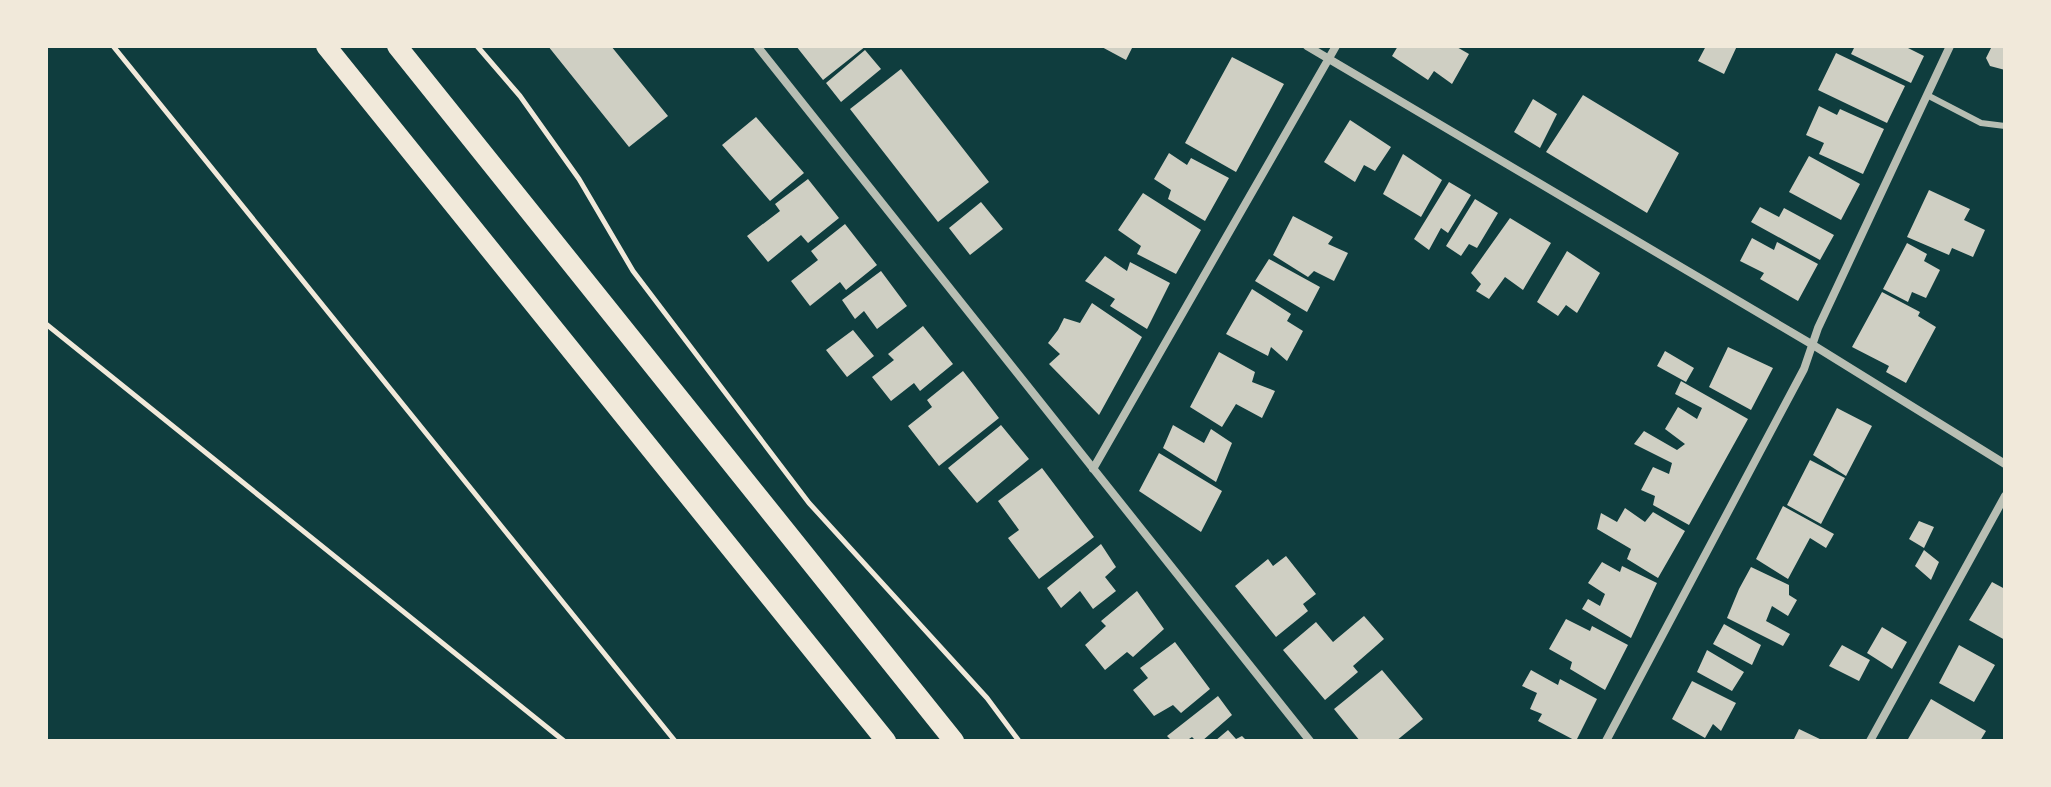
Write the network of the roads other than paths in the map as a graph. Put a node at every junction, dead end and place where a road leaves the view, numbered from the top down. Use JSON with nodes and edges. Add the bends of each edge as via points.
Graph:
{"nodes":[{"id":1,"x":326,"y":46,"type":"edge"},
{"id":2,"x":397,"y":46,"type":"edge"},
{"id":3,"x":1307,"y":46,"type":"edge"},
{"id":4,"x":1336,"y":46,"type":"edge"},
{"id":5,"x":1950,"y":46,"type":"edge"},
{"id":6,"x":761,"y":48,"type":"edge"},
{"id":7,"x":1328,"y":59,"type":"junction"},
{"id":8,"x":1927,"y":95,"type":"junction"},
{"id":9,"x":2005,"y":126,"type":"edge"},
{"id":10,"x":1813,"y":345,"type":"junction"},
{"id":11,"x":2005,"y":464,"type":"edge"},
{"id":12,"x":1093,"y":469,"type":"junction"},
{"id":13,"x":2005,"y":496,"type":"edge"},
{"id":14,"x":1873,"y":740,"type":"edge"},
{"id":15,"x":886,"y":741,"type":"edge"},
{"id":16,"x":954,"y":741,"type":"edge"},
{"id":17,"x":1310,"y":741,"type":"edge"},
{"id":18,"x":1606,"y":741,"type":"edge"}],
"edges":[{"from":1,"to":15,"type":"main road"},
{"from":2,"to":16,"type":"main road"},
{"from":3,"to":7,"type":"street"},
{"from":4,"to":7,"type":"street"},
{"from":5,"to":8,"type":"street"},
{"from":6,"to":12,"type":"street"},
{"from":7,"to":10,"type":"street"},
{"from":7,"to":12,"type":"street"},
{"from":8,"to":9,"type":"lane","via":[[1981,123]]},
{"from":8,"to":10,"type":"street"},
{"from":10,"to":11,"type":"street"},
{"from":10,"to":18,"type":"street"},
{"from":12,"to":17,"type":"street"},
{"from":13,"to":14,"type":"street"}]}
